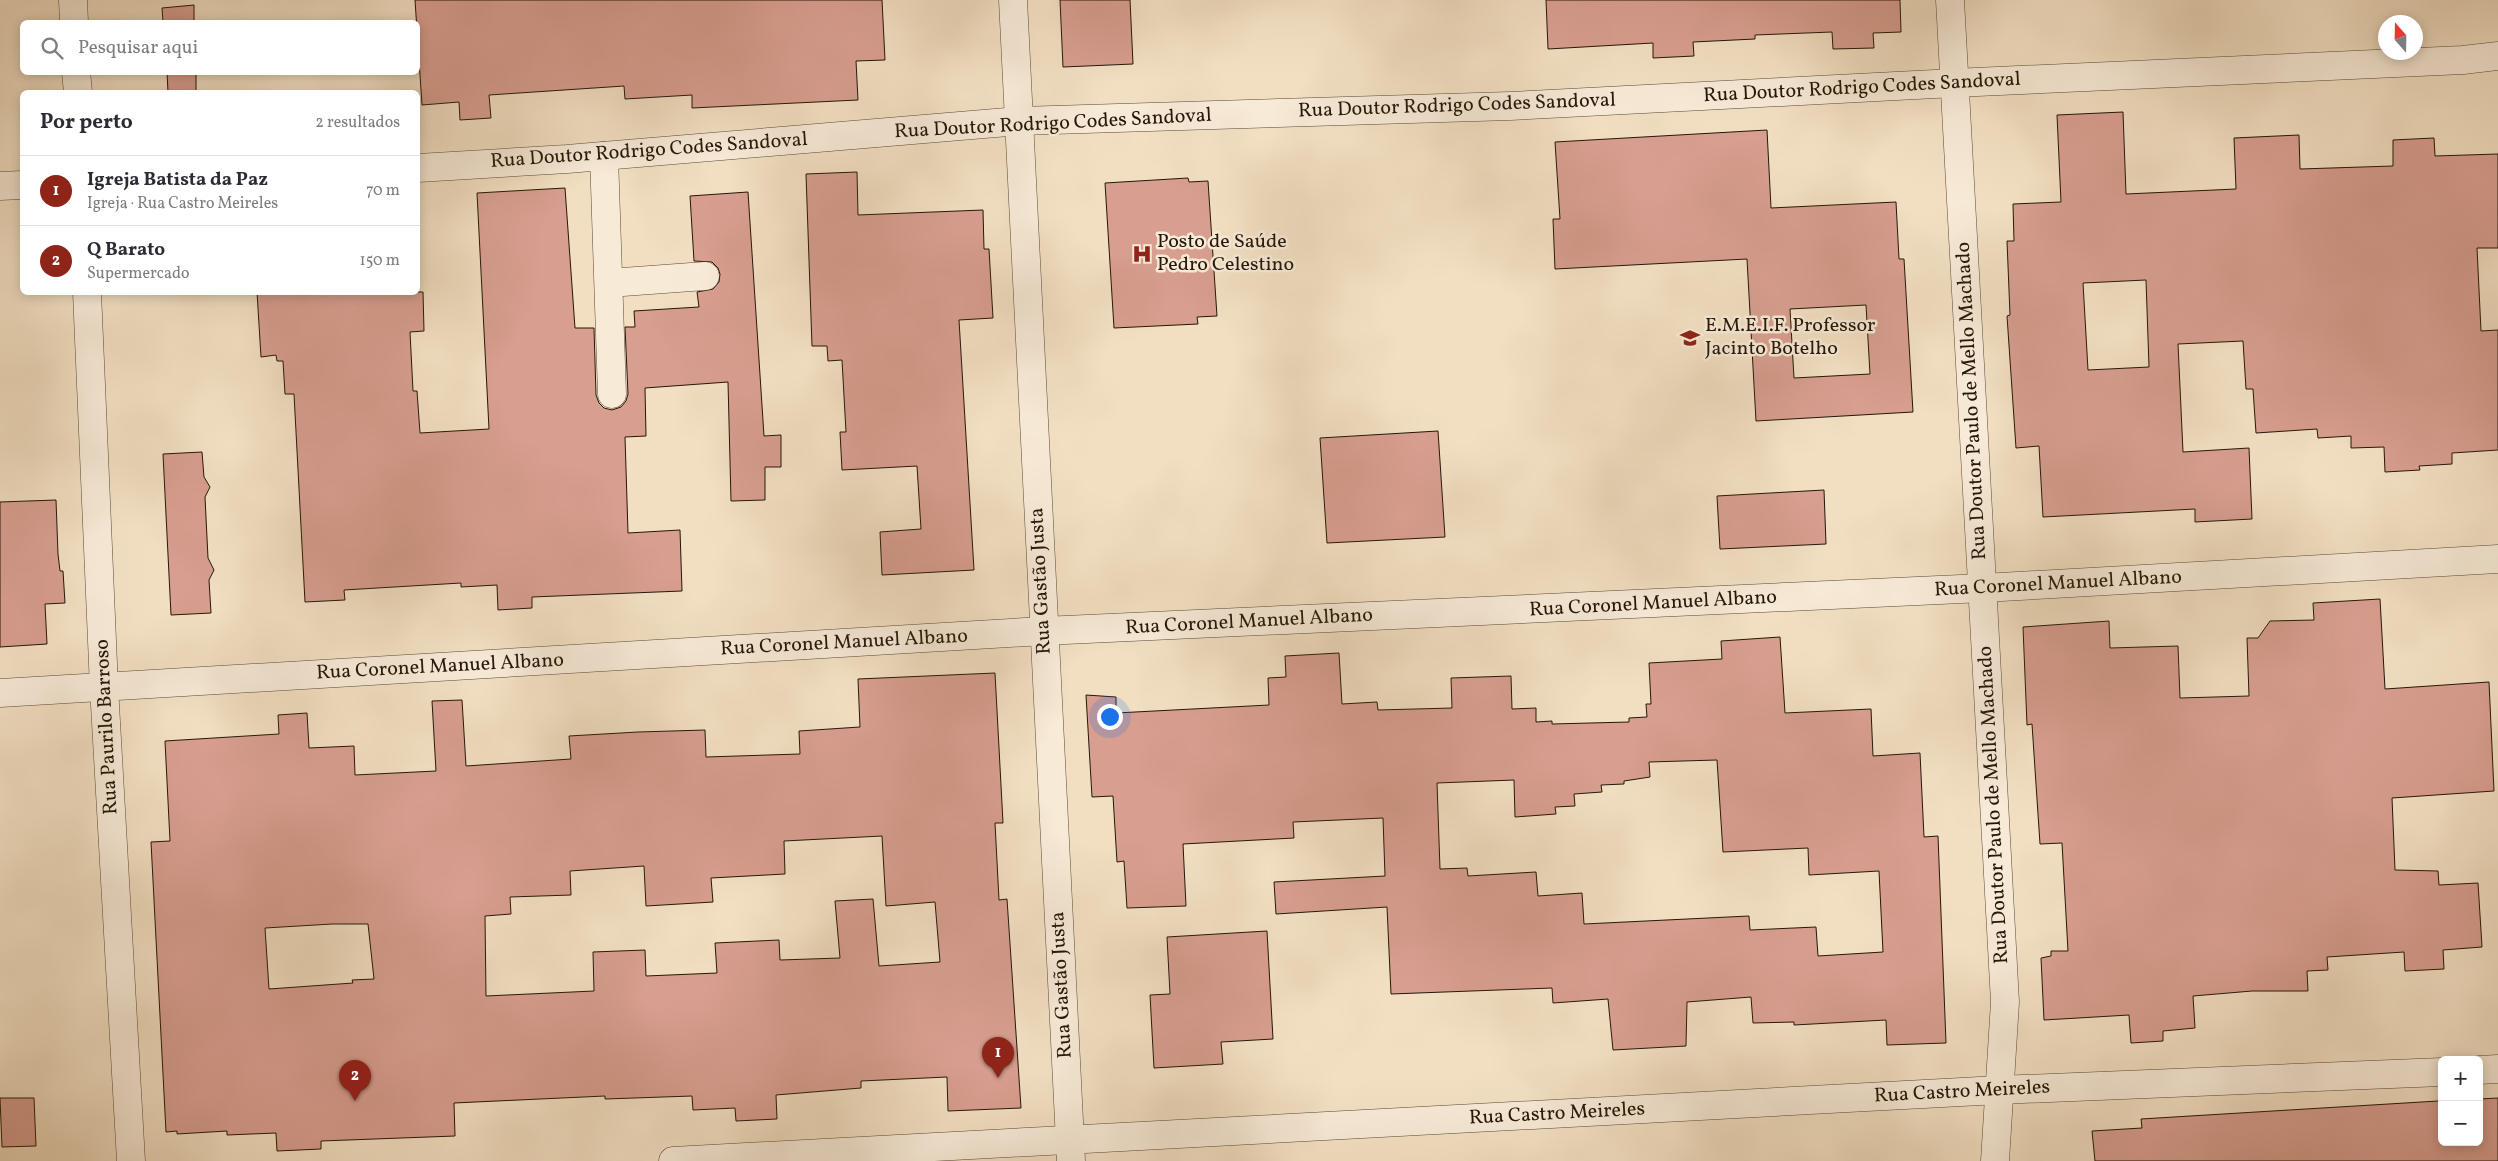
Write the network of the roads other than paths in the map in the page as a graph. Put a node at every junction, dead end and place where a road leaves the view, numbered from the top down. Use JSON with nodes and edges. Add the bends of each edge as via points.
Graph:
{"nodes":[{"id":1,"x":73,"y":0,"type":"edge"},
{"id":2,"x":1013,"y":0,"type":"edge"},
{"id":3,"x":1950,"y":0,"type":"edge"},
{"id":4,"x":74,"y":20,"type":"edge"},
{"id":5,"x":2498,"y":56,"type":"edge"},
{"id":6,"x":76,"y":75,"type":"edge"},
{"id":7,"x":1954,"y":83,"type":"junction"},
{"id":8,"x":78,"y":90,"type":"edge"},
{"id":9,"x":1020,"y":121,"type":"junction"},
{"id":10,"x":604,"y":156,"type":"junction"},
{"id":11,"x":420,"y":168,"type":"edge"},
{"id":12,"x":20,"y":185,"type":"edge"},
{"id":13,"x":0,"y":186,"type":"edge"},
{"id":14,"x":705,"y":276,"type":"dead end"},
{"id":15,"x":608,"y":283,"type":"junction"},
{"id":16,"x":87,"y":295,"type":"edge"},
{"id":17,"x":612,"y":394,"type":"dead end"},
{"id":18,"x":2498,"y":560,"type":"edge"},
{"id":19,"x":1983,"y":588,"type":"junction"},
{"id":20,"x":1043,"y":631,"type":"junction"},
{"id":21,"x":104,"y":687,"type":"junction"},
{"id":22,"x":0,"y":692,"type":"edge"},
{"id":23,"x":2483,"y":1070,"type":"edge"},
{"id":24,"x":2498,"y":1070,"type":"edge"},
{"id":25,"x":2438,"y":1072,"type":"edge"},
{"id":26,"x":1999,"y":1090,"type":"junction"},
{"id":27,"x":1071,"y":1150,"type":"edge"},
{"id":28,"x":131,"y":1161,"type":"edge"},
{"id":29,"x":673,"y":1161,"type":"edge"},
{"id":30,"x":1995,"y":1161,"type":"edge"}],
"edges":[{"from":1,"to":4,"type":"street"},
{"from":2,"to":9,"type":"street","name":"Rua Gastão Justa"},
{"from":3,"to":7,"type":"street","name":"Rua Doutor Paulo de Mello Machado"},
{"from":5,"to":7,"type":"street","name":"Rua Doutor Rodrigo Codes Sandoval"},
{"from":6,"to":8,"type":"street"},
{"from":7,"to":9,"type":"street","name":"Rua Doutor Rodrigo Codes Sandoval","via":[[1510,106]]},
{"from":7,"to":19,"type":"street","name":"Rua Doutor Paulo de Mello Machado"},
{"from":9,"to":10,"type":"street","name":"Rua Doutor Rodrigo Codes Sandoval"},
{"from":9,"to":20,"type":"street","name":"Rua Gastão Justa"},
{"from":10,"to":11,"type":"street","name":"Rua Doutor Rodrigo Codes Sandoval"},
{"from":10,"to":15,"type":"street"},
{"from":12,"to":13,"type":"street"},
{"from":14,"to":15,"type":"street"},
{"from":15,"to":17,"type":"street"},
{"from":16,"to":21,"type":"street","name":"Rua Paurilo Barroso"},
{"from":18,"to":19,"type":"street","name":"Rua Coronel Manuel Albano"},
{"from":19,"to":20,"type":"street","name":"Rua Coronel Manuel Albano"},
{"from":19,"to":26,"type":"street","name":"Rua Doutor Paulo de Mello Machado","via":[[2005,1002]]},
{"from":20,"to":21,"type":"street","name":"Rua Coronel Manuel Albano"},
{"from":20,"to":27,"type":"street","name":"Rua Gastão Justa"},
{"from":21,"to":22,"type":"street","name":"Rua Coronel Manuel Albano"},
{"from":21,"to":28,"type":"street","name":"Rua Paurilo Barroso"},
{"from":23,"to":24,"type":"street"},
{"from":25,"to":26,"type":"street","name":"Rua Castro Meireles"},
{"from":26,"to":27,"type":"street","name":"Rua Castro Meireles"},
{"from":26,"to":30,"type":"street","name":"Rua Doutor Paulo de Mello Machado"},
{"from":27,"to":29,"type":"street","name":"Rua Castro Meireles"}]}
